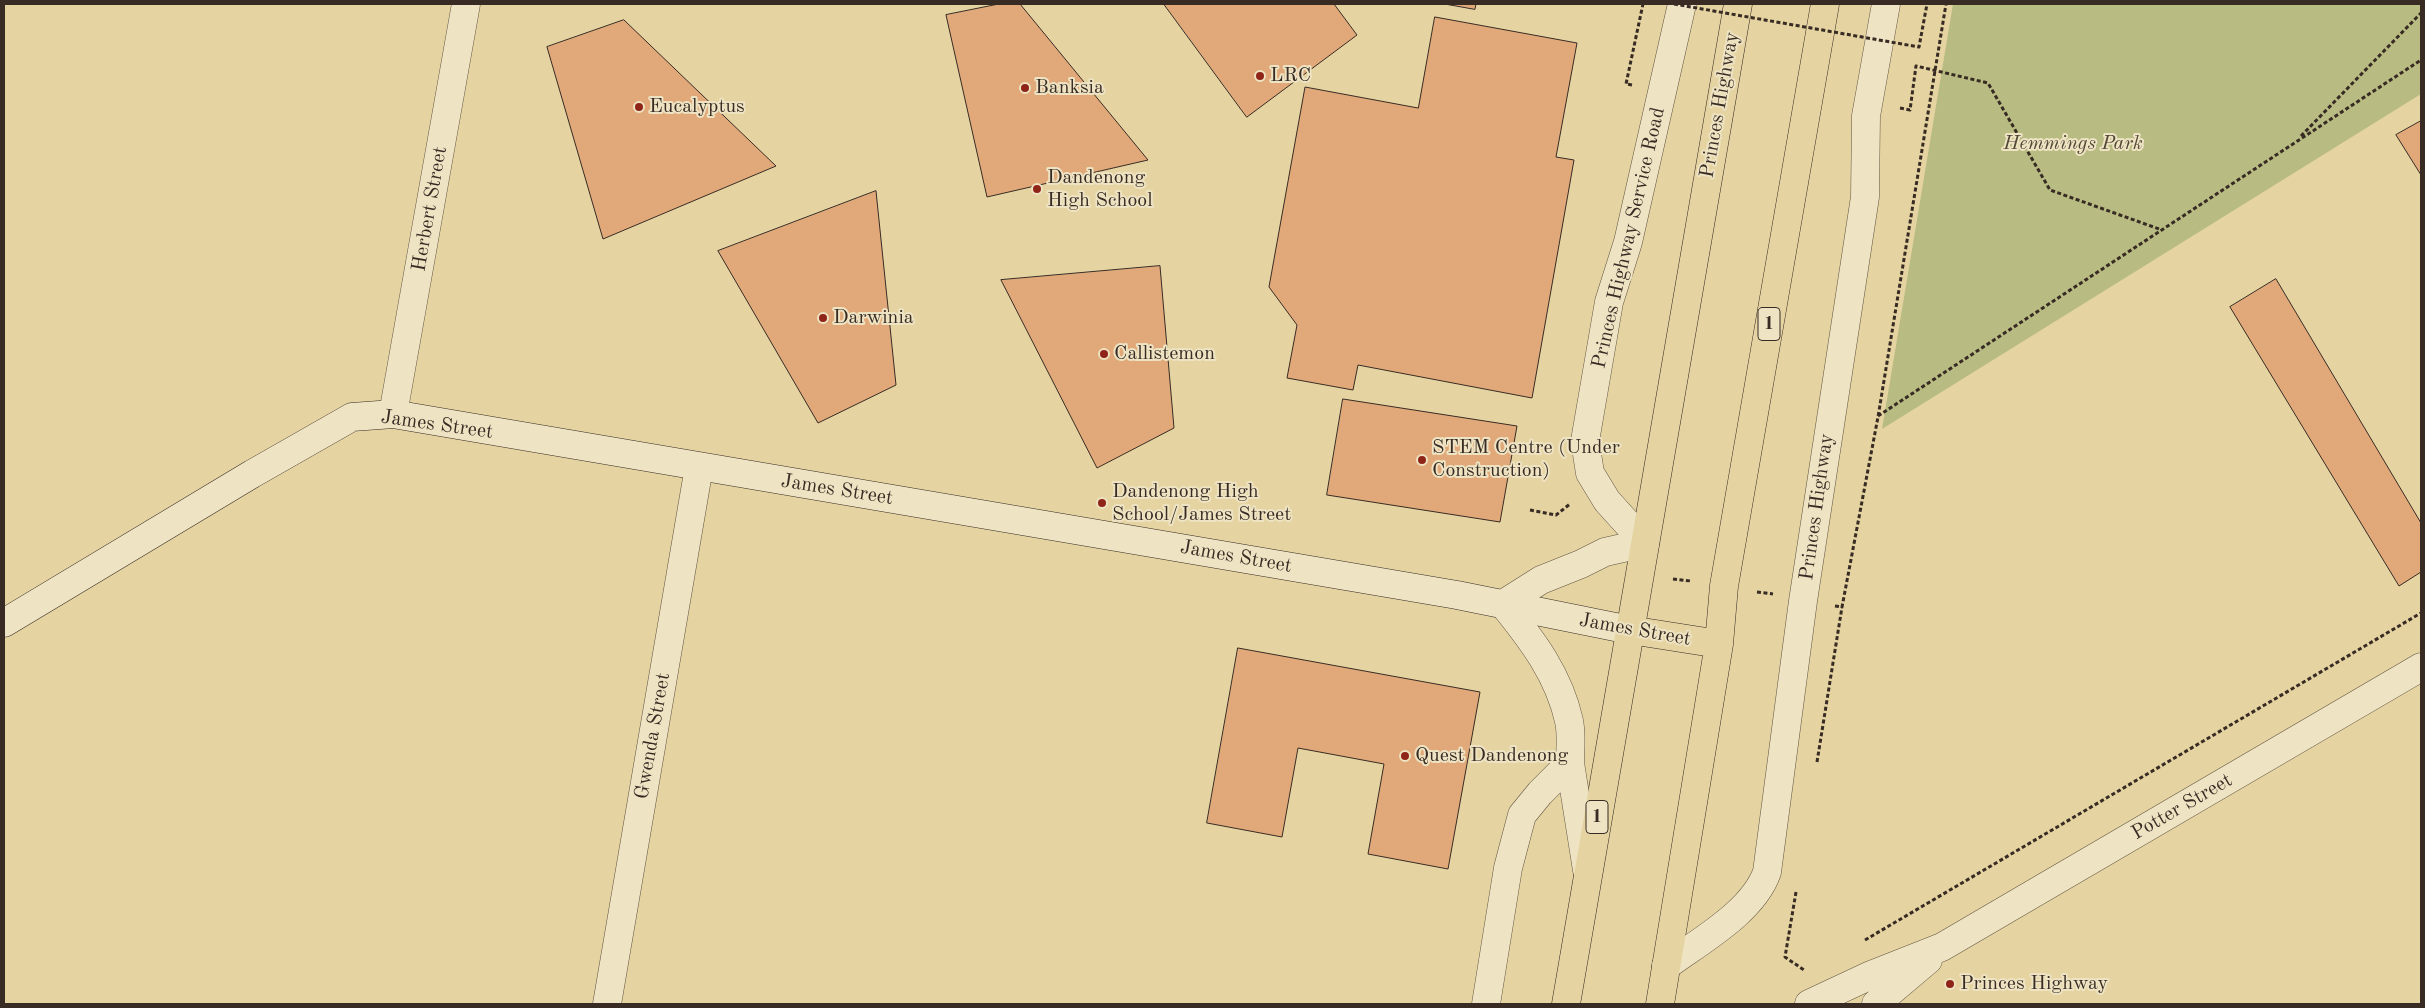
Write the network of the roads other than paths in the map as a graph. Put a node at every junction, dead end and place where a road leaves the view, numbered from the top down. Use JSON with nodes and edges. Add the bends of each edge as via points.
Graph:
{"nodes":[{"id":1,"x":466,"y":4,"type":"edge"},
{"id":2,"x":1682,"y":4,"type":"edge"},
{"id":3,"x":1738,"y":4,"type":"edge"},
{"id":4,"x":1825,"y":4,"type":"edge"},
{"id":5,"x":1886,"y":4,"type":"edge"},
{"id":6,"x":393,"y":414,"type":"junction"},
{"id":7,"x":699,"y":467,"type":"junction"},
{"id":8,"x":1645,"y":543,"type":"junction"},
{"id":9,"x":1503,"y":604,"type":"junction"},
{"id":10,"x":4,"y":623,"type":"edge"},
{"id":11,"x":1630,"y":630,"type":"junction"},
{"id":12,"x":1719,"y":644,"type":"junction"},
{"id":13,"x":2421,"y":667,"type":"edge"},
{"id":14,"x":1570,"y":763,"type":"junction"},
{"id":15,"x":1587,"y":872,"type":"junction"},
{"id":16,"x":1942,"y":947,"type":"junction"},
{"id":17,"x":1666,"y":966,"type":"junction"},
{"id":18,"x":1859,"y":994,"type":"edge"},
{"id":19,"x":607,"y":1004,"type":"edge"},
{"id":20,"x":1486,"y":1004,"type":"edge"},
{"id":21,"x":1566,"y":1004,"type":"edge"},
{"id":22,"x":1660,"y":1004,"type":"edge"},
{"id":23,"x":1809,"y":1004,"type":"edge"},
{"id":24,"x":1876,"y":1004,"type":"edge"}],
"edges":[{"from":1,"to":6,"type":"street","name":"Herbert Street"},
{"from":2,"to":8,"type":"street","name":"Princes Highway Service Road","via":[[1628,242],[1610,302],[1585,441],[1590,473],[1606,501]]},
{"from":3,"to":8,"type":"highway","name":"Princes Highway","number":"1"},
{"from":4,"to":12,"type":"highway","number":"1","via":[[1724,586]]},
{"from":5,"to":17,"type":"street","name":"Princes Highway","via":[[1866,116],[1865,197],[1803,601],[1767,872],[1749,903]]},
{"from":6,"to":7,"type":"street","name":"James Street"},
{"from":6,"to":10,"type":"street","name":"James Street","via":[[352,418],[252,474]]},
{"from":7,"to":9,"type":"street","name":"James Street"},
{"from":7,"to":19,"type":"street","name":"Gwenda Street"},
{"from":8,"to":9,"type":"street","via":[[1605,552],[1541,580]]},
{"from":8,"to":11,"type":"highway","name":"Princes Highway","number":"1"},
{"from":9,"to":11,"type":"street","name":"James Street"},
{"from":9,"to":14,"type":"street","via":[[1535,644],[1554,676],[1570,722]]},
{"from":11,"to":12,"type":"highway","name":"James Street"},
{"from":11,"to":15,"type":"highway","name":"Princes Highway","number":"1"},
{"from":12,"to":17,"type":"highway","number":"1"},
{"from":13,"to":16,"type":"street","name":"Potter Street"},
{"from":14,"to":15,"type":"street"},
{"from":14,"to":20,"type":"street","via":[[1522,815],[1508,868]]},
{"from":15,"to":21,"type":"highway","name":"Princes Highway","number":"1"},
{"from":16,"to":18,"type":"street","name":"Potter Street"},
{"from":16,"to":24,"type":"street","name":"Potter Street"},
{"from":17,"to":22,"type":"highway","number":"1"},
{"from":18,"to":23,"type":"street","name":"Potter Street"}]}
